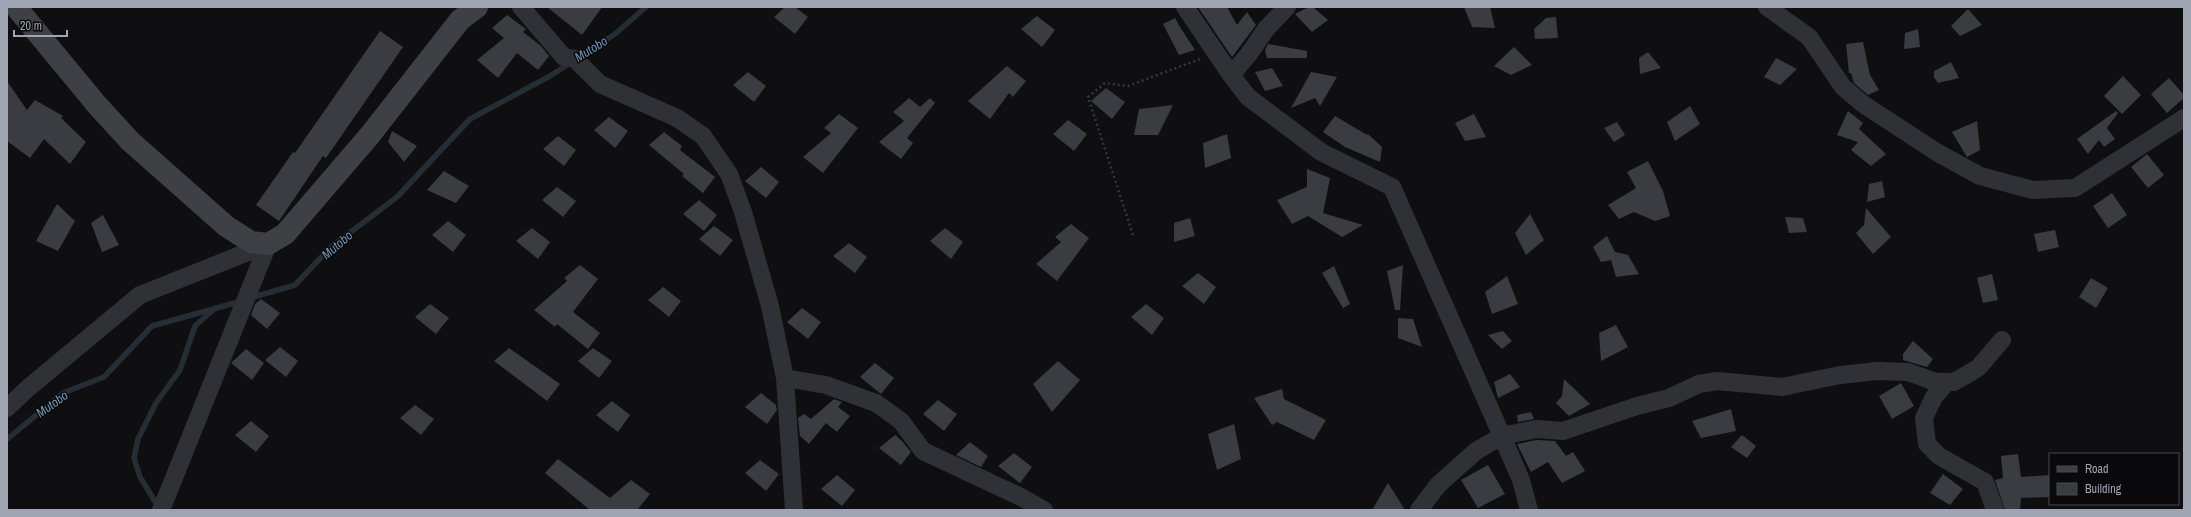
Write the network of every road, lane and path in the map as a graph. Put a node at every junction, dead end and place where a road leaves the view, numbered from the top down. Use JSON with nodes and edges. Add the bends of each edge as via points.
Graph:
{"nodes":[{"id":1,"x":16,"y":7,"type":"edge"},
{"id":2,"x":477,"y":7,"type":"edge"},
{"id":3,"x":521,"y":7,"type":"edge"},
{"id":4,"x":1185,"y":7,"type":"edge"},
{"id":5,"x":1287,"y":7,"type":"edge"},
{"id":6,"x":1767,"y":7,"type":"edge"},
{"id":7,"x":1216,"y":54,"type":"junction"},
{"id":8,"x":1231,"y":76,"type":"junction"},
{"id":9,"x":2184,"y":118,"type":"edge"},
{"id":10,"x":1133,"y":235,"type":"dead end"},
{"id":11,"x":268,"y":244,"type":"junction"},
{"id":12,"x":2002,"y":340,"type":"dead end"},
{"id":13,"x":785,"y":378,"type":"junction"},
{"id":14,"x":1947,"y":382,"type":"junction"},
{"id":15,"x":7,"y":408,"type":"edge"},
{"id":16,"x":1502,"y":436,"type":"junction"},
{"id":17,"x":161,"y":510,"type":"edge"},
{"id":18,"x":794,"y":510,"type":"edge"},
{"id":19,"x":1044,"y":510,"type":"edge"},
{"id":20,"x":1419,"y":510,"type":"edge"},
{"id":21,"x":1529,"y":510,"type":"edge"},
{"id":22,"x":1995,"y":510,"type":"edge"}],
"edges":[{"from":1,"to":11,"type":"main road","via":[[130,141],[226,226],[251,242]]},
{"from":2,"to":11,"type":"main road","via":[[460,20],[370,135],[285,234]]},
{"from":3,"to":13,"type":"street","via":[[564,57],[575,60],[600,84],[677,118],[703,136],[729,174],[742,212],[770,306]]},
{"from":4,"to":7,"type":"street"},
{"from":5,"to":8,"type":"street","via":[[1266,29]]},
{"from":6,"to":9,"type":"street","via":[[1809,37],[1843,87],[1869,108],[1938,153],[1980,176],[2032,190],[2075,188]]},
{"from":7,"to":8,"type":"street"},
{"from":7,"to":10,"type":"path","via":[[1128,86],[1105,83],[1088,97]]},
{"from":8,"to":16,"type":"street","via":[[1248,97],[1321,152],[1392,187]]},
{"from":11,"to":15,"type":"street","via":[[140,295],[26,389]]},
{"from":11,"to":17,"type":"street"},
{"from":12,"to":14,"type":"street","via":[[1978,368],[1954,382]]},
{"from":13,"to":18,"type":"street"},
{"from":13,"to":19,"type":"street","via":[[826,385],[876,403],[901,421],[924,451]]},
{"from":14,"to":16,"type":"street","via":[[1936,382],[1908,372],[1877,371],[1840,375],[1782,387],[1717,381],[1699,384],[1669,398],[1563,431],[1536,429]]},
{"from":14,"to":22,"type":"street","via":[[1934,397],[1924,418],[1927,444],[1939,456],[1985,482]]},
{"from":16,"to":20,"type":"street","via":[[1476,451],[1438,486]]},
{"from":16,"to":21,"type":"street","via":[[1521,480]]}]}
